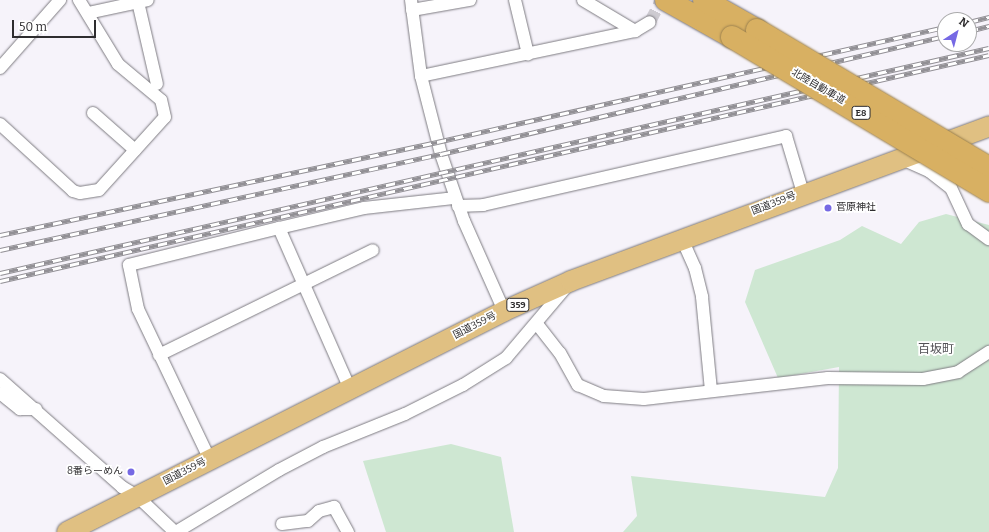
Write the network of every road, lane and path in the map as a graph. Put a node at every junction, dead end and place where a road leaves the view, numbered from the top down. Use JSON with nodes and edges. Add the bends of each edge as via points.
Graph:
{"nodes":[{"id":1,"x":60,"y":0,"type":"edge"},
{"id":2,"x":79,"y":0,"type":"edge"},
{"id":3,"x":470,"y":0,"type":"edge"},
{"id":4,"x":515,"y":0,"type":"edge"},
{"id":5,"x":583,"y":0,"type":"edge"},
{"id":6,"x":666,"y":0,"type":"edge"},
{"id":7,"x":704,"y":0,"type":"edge"},
{"id":8,"x":143,"y":1,"type":"edge"},
{"id":9,"x":412,"y":5,"type":"edge"},
{"id":10,"x":88,"y":14,"type":"junction"},
{"id":11,"x":650,"y":22,"type":"tunnel mouth"},
{"id":12,"x":635,"y":31,"type":"junction"},
{"id":13,"x":528,"y":54,"type":"junction"},
{"id":14,"x":0,"y":68,"type":"edge"},
{"id":15,"x":421,"y":76,"type":"junction"},
{"id":16,"x":157,"y":84,"type":"dead end"},
{"id":17,"x":94,"y":113,"type":"dead end"},
{"id":18,"x":0,"y":124,"type":"edge"},
{"id":19,"x":989,"y":126,"type":"edge"},
{"id":20,"x":135,"y":150,"type":"junction"},
{"id":21,"x":902,"y":159,"type":"junction"},
{"id":22,"x":989,"y":168,"type":"edge"},
{"id":23,"x":989,"y":191,"type":"edge"},
{"id":24,"x":803,"y":194,"type":"junction"},
{"id":25,"x":457,"y":202,"type":"junction"},
{"id":26,"x":279,"y":228,"type":"junction"},
{"id":27,"x":682,"y":239,"type":"junction"},
{"id":28,"x":989,"y":239,"type":"edge"},
{"id":29,"x":373,"y":250,"type":"dead end"},
{"id":30,"x":571,"y":281,"type":"junction"},
{"id":31,"x":304,"y":283,"type":"junction"},
{"id":32,"x":504,"y":312,"type":"junction"},
{"id":33,"x":537,"y":324,"type":"junction"},
{"id":34,"x":989,"y":352,"type":"edge"},
{"id":35,"x":159,"y":355,"type":"junction"},
{"id":36,"x":0,"y":379,"type":"edge"},
{"id":37,"x":350,"y":390,"type":"junction"},
{"id":38,"x":710,"y":391,"type":"junction"},
{"id":39,"x":0,"y":393,"type":"edge"},
{"id":40,"x":36,"y":409,"type":"junction"},
{"id":41,"x":210,"y":460,"type":"junction"},
{"id":42,"x":137,"y":496,"type":"junction"},
{"id":43,"x":282,"y":524,"type":"dead end"},
{"id":44,"x":67,"y":532,"type":"edge"},
{"id":45,"x":175,"y":532,"type":"edge"},
{"id":46,"x":348,"y":532,"type":"edge"}],
"edges":[{"from":1,"to":14,"type":"street"},
{"from":2,"to":10,"type":"street"},
{"from":3,"to":9,"type":"street"},
{"from":4,"to":13,"type":"street"},
{"from":5,"to":12,"type":"street"},
{"from":6,"to":23,"type":"highway","name":"北陸自動車道","number":"E8","bridge":true},
{"from":7,"to":22,"type":"highway","name":"北陸自動車道","number":"E8","bridge":true},
{"from":8,"to":10,"type":"street"},
{"from":8,"to":16,"type":"street"},
{"from":9,"to":15,"type":"street"},
{"from":10,"to":20,"type":"street","via":[[118,64],[161,100],[165,117]]},
{"from":11,"to":12,"type":"street"},
{"from":12,"to":13,"type":"street"},
{"from":13,"to":15,"type":"street"},
{"from":15,"to":25,"type":"street"},
{"from":17,"to":20,"type":"street"},
{"from":18,"to":20,"type":"street","via":[[73,191],[80,193],[100,190]]},
{"from":19,"to":21,"type":"highway","name":"国道359号","number":"359"},
{"from":21,"to":24,"type":"highway","name":"国道359号","number":"359"},
{"from":21,"to":28,"type":"street","via":[[929,171],[951,188],[968,224]]},
{"from":24,"to":25,"type":"street","via":[[786,136],[483,205]]},
{"from":24,"to":27,"type":"highway","name":"国道359号","number":"359"},
{"from":25,"to":26,"type":"street","via":[[364,208]]},
{"from":25,"to":32,"type":"street"},
{"from":26,"to":31,"type":"street"},
{"from":26,"to":35,"type":"street","via":[[129,265],[138,309]]},
{"from":27,"to":30,"type":"highway","name":"国道359号","number":"359"},
{"from":27,"to":38,"type":"street","via":[[695,268],[702,297]]},
{"from":29,"to":31,"type":"street"},
{"from":30,"to":32,"type":"highway","name":"国道359号","number":"359"},
{"from":30,"to":33,"type":"street"},
{"from":31,"to":35,"type":"street"},
{"from":31,"to":37,"type":"street"},
{"from":32,"to":37,"type":"highway","name":"国道359号","number":"359"},
{"from":33,"to":38,"type":"street","via":[[560,353],[578,385],[604,396],[644,399]]},
{"from":33,"to":45,"type":"street","via":[[506,358],[463,385],[405,414],[317,450]]},
{"from":34,"to":38,"type":"street","via":[[958,372],[923,379],[828,378]]},
{"from":35,"to":41,"type":"street"},
{"from":36,"to":40,"type":"street"},
{"from":37,"to":41,"type":"highway","name":"国道359号","number":"359"},
{"from":39,"to":40,"type":"street","via":[[20,409]]},
{"from":40,"to":42,"type":"street","via":[[122,487]]},
{"from":41,"to":42,"type":"highway","name":"国道359号","number":"359"},
{"from":42,"to":44,"type":"highway","name":"国道359号","number":"359"},
{"from":42,"to":45,"type":"street"},
{"from":43,"to":46,"type":"street","via":[[308,521],[320,511],[334,507]]}]}
